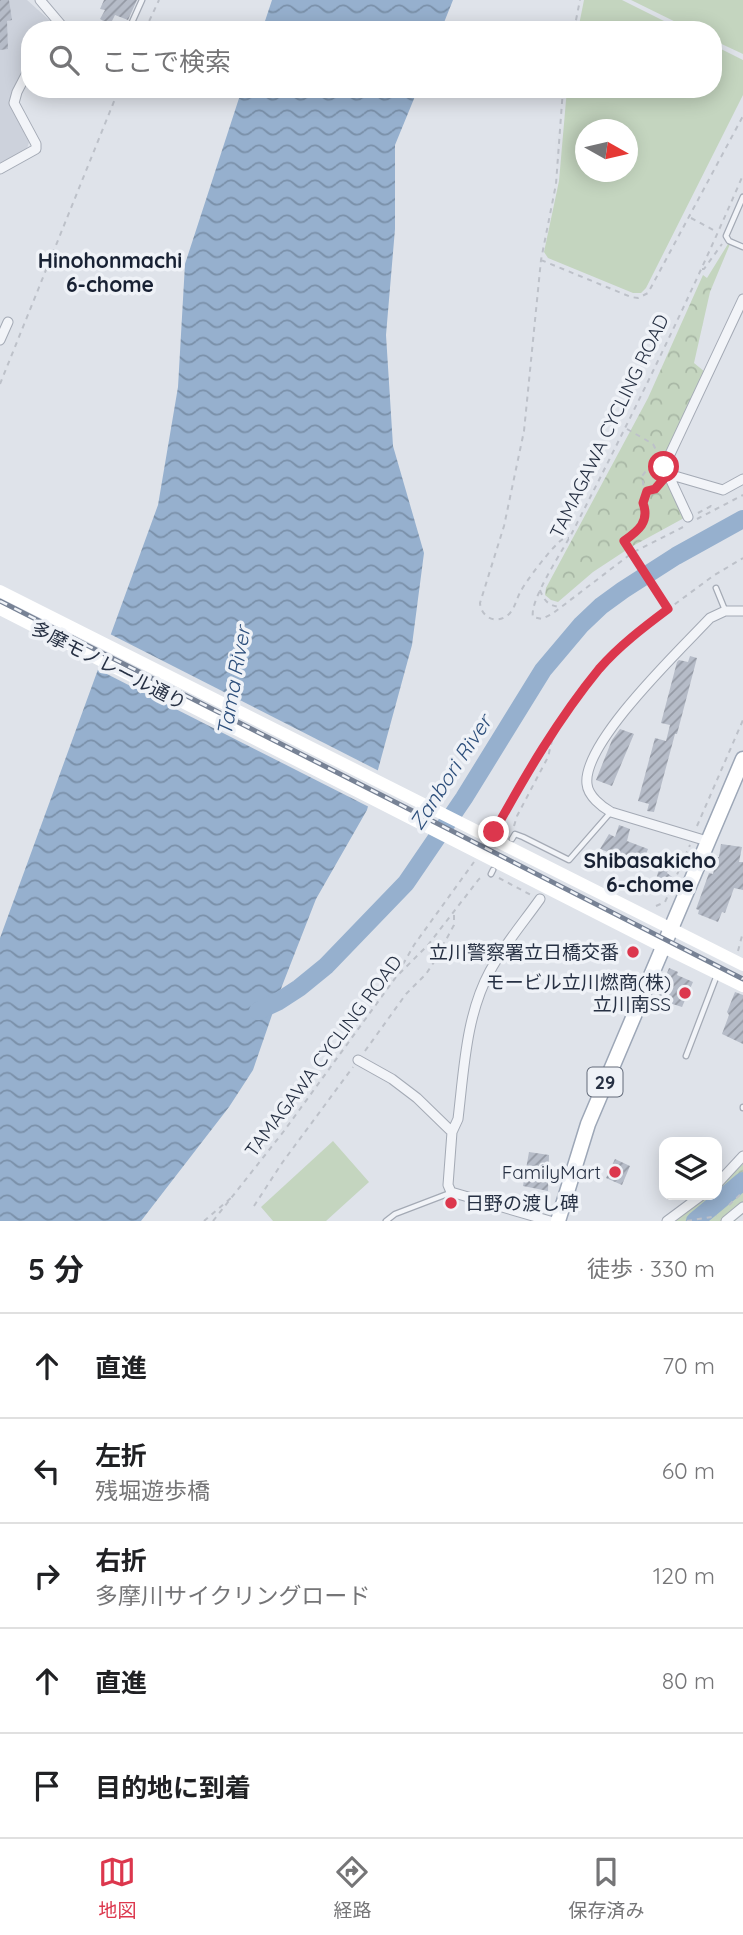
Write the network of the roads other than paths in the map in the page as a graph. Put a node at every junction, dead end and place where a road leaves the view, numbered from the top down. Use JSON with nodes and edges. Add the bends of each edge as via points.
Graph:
{"nodes":[{"id":1,"x":40,"y":0,"type":"edge"},
{"id":2,"x":142,"y":0,"type":"edge"},
{"id":3,"x":58,"y":21,"type":"edge"},
{"id":4,"x":133,"y":21,"type":"edge"},
{"id":5,"x":21,"y":84,"type":"edge"},
{"id":6,"x":0,"y":169,"type":"edge"},
{"id":7,"x":743,"y":197,"type":"edge"},
{"id":8,"x":743,"y":247,"type":"edge"},
{"id":9,"x":743,"y":299,"type":"edge"},
{"id":10,"x":8,"y":322,"type":"dead end"},
{"id":11,"x":0,"y":340,"type":"edge"},
{"id":12,"x":668,"y":474,"type":"junction"},
{"id":13,"x":743,"y":479,"type":"edge"},
{"id":14,"x":688,"y":517,"type":"road end"},
{"id":15,"x":716,"y":588,"type":"dead end"},
{"id":16,"x":0,"y":591,"type":"edge"},
{"id":17,"x":0,"y":609,"type":"edge"},
{"id":18,"x":725,"y":611,"type":"junction"},
{"id":19,"x":743,"y":611,"type":"edge"},
{"id":20,"x":743,"y":758,"type":"edge"},
{"id":21,"x":611,"y":812,"type":"junction"},
{"id":22,"x":514,"y":836,"type":"road end"},
{"id":23,"x":700,"y":839,"type":"junction"},
{"id":24,"x":540,"y":899,"type":"road end"},
{"id":25,"x":671,"y":929,"type":"junction"},
{"id":26,"x":663,"y":947,"type":"junction"},
{"id":27,"x":739,"y":963,"type":"edge"},
{"id":28,"x":718,"y":974,"type":"junction"},
{"id":29,"x":743,"y":986,"type":"edge"},
{"id":30,"x":686,"y":1056,"type":"dead end"},
{"id":31,"x":358,"y":1060,"type":"dead end"},
{"id":32,"x":452,"y":1132,"type":"junction"},
{"id":33,"x":743,"y":1157,"type":"edge"},
{"id":34,"x":722,"y":1179,"type":"edge"},
{"id":35,"x":451,"y":1192,"type":"junction"},
{"id":36,"x":695,"y":1200,"type":"edge"},
{"id":37,"x":743,"y":1207,"type":"edge"},
{"id":38,"x":722,"y":1218,"type":"edge"},
{"id":39,"x":386,"y":1221,"type":"edge"},
{"id":40,"x":550,"y":1221,"type":"edge"},
{"id":41,"x":558,"y":1221,"type":"edge"},
{"id":42,"x":667,"y":1221,"type":"edge"}],
"edges":[{"from":1,"to":3,"type":"street"},
{"from":2,"to":4,"type":"lane"},
{"from":5,"to":6,"type":"street","via":[[14,103],[36,149]]},
{"from":7,"to":8,"type":"lane","via":[[726,236]]},
{"from":9,"to":12,"type":"street","via":[[664,467]]},
{"from":10,"to":11,"type":"street"},
{"from":12,"to":13,"type":"street","via":[[723,490]]},
{"from":12,"to":14,"type":"street"},
{"from":15,"to":18,"type":"lane"},
{"from":16,"to":25,"type":"main road","name":"多摩モノレール通り"},
{"from":17,"to":26,"type":"main road","name":"多摩モノレール通り"},
{"from":18,"to":19,"type":"street"},
{"from":18,"to":21,"type":"street","via":[[710,618],[624,709],[597,751],[587,785]]},
{"from":20,"to":23,"type":"main road","number":"29"},
{"from":21,"to":22,"type":"lane","via":[[569,860]]},
{"from":21,"to":23,"type":"street"},
{"from":23,"to":25,"type":"main road","number":"29"},
{"from":24,"to":32,"type":"street","via":[[482,988],[469,1029],[458,1119]]},
{"from":25,"to":26,"type":"main road","number":"29"},
{"from":25,"to":27,"type":"main road","name":"多摩モノレール通り"},
{"from":26,"to":28,"type":"main road","name":"多摩モノレール通り"},
{"from":26,"to":41,"type":"main road","number":"29","via":[[588,1124]]},
{"from":28,"to":29,"type":"main road","name":"多摩モノレール通り"},
{"from":28,"to":30,"type":"lane"},
{"from":31,"to":32,"type":"street","via":[[417,1098]]},
{"from":32,"to":35,"type":"street"},
{"from":33,"to":34,"type":"street"},
{"from":35,"to":39,"type":"lane"},
{"from":35,"to":40,"type":"street"},
{"from":36,"to":42,"type":"street"},
{"from":37,"to":38,"type":"street"}]}
